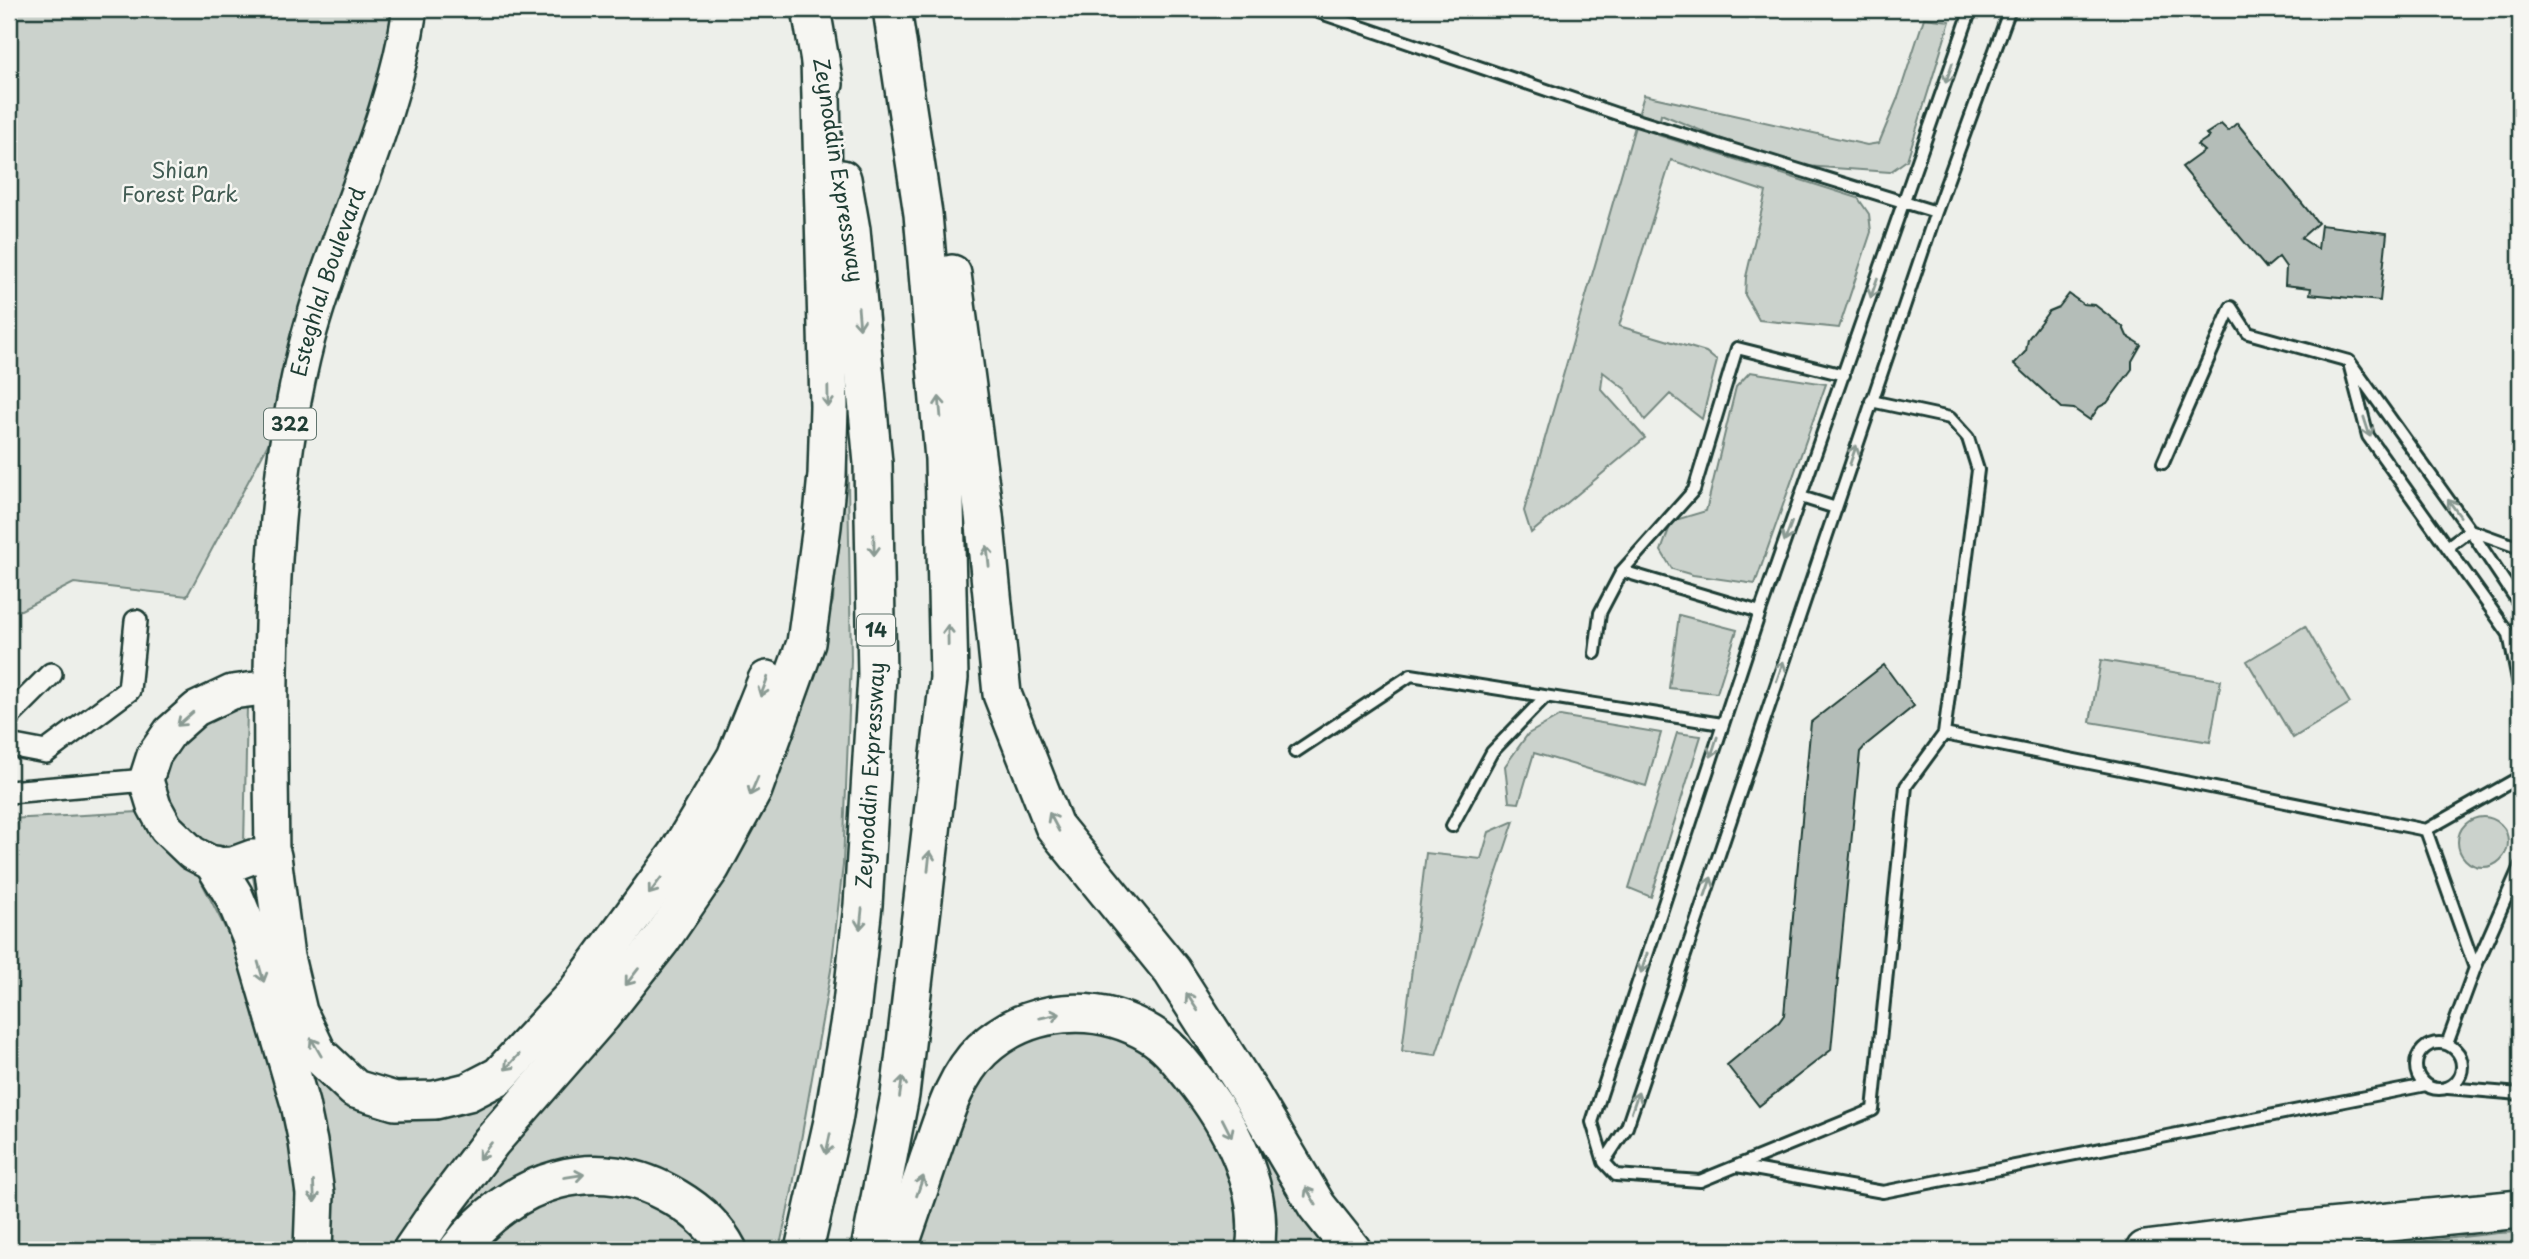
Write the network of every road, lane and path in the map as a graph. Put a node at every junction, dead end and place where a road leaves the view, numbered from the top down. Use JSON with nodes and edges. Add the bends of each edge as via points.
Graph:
{"nodes":[{"id":1,"x":393,"y":9,"type":"edge"},
{"id":2,"x":410,"y":9,"type":"edge"},
{"id":3,"x":811,"y":9,"type":"edge"},
{"id":4,"x":892,"y":9,"type":"edge"},
{"id":5,"x":1970,"y":9,"type":"edge"},
{"id":6,"x":2010,"y":9,"type":"edge"},
{"id":7,"x":1315,"y":11,"type":"dead end"},
{"id":8,"x":820,"y":59,"type":"junction"},
{"id":9,"x":920,"y":193,"type":"junction"},
{"id":10,"x":1905,"y":202,"type":"junction"},
{"id":11,"x":1936,"y":212,"type":"junction"},
{"id":12,"x":2349,"y":361,"type":"junction"},
{"id":13,"x":1843,"y":375,"type":"junction"},
{"id":14,"x":1871,"y":401,"type":"junction"},
{"id":15,"x":2163,"y":463,"type":"dead end"},
{"id":16,"x":1801,"y":496,"type":"junction"},
{"id":17,"x":1836,"y":508,"type":"junction"},
{"id":18,"x":2470,"y":530,"type":"junction"},
{"id":19,"x":2447,"y":547,"type":"junction"},
{"id":20,"x":2520,"y":548,"type":"edge"},
{"id":21,"x":818,"y":556,"type":"junction"},
{"id":22,"x":1622,"y":571,"type":"junction"},
{"id":23,"x":2520,"y":605,"type":"edge"},
{"id":24,"x":1760,"y":612,"type":"junction"},
{"id":25,"x":136,"y":621,"type":"dead end"},
{"id":26,"x":1595,"y":653,"type":"dead end"},
{"id":27,"x":51,"y":674,"type":"dead end"},
{"id":28,"x":252,"y":689,"type":"junction"},
{"id":29,"x":2520,"y":690,"type":"edge"},
{"id":30,"x":1545,"y":696,"type":"junction"},
{"id":31,"x":9,"y":716,"type":"edge"},
{"id":32,"x":1722,"y":724,"type":"junction"},
{"id":33,"x":1944,"y":734,"type":"junction"},
{"id":34,"x":9,"y":745,"type":"edge"},
{"id":35,"x":1295,"y":752,"type":"dead end"},
{"id":36,"x":2520,"y":778,"type":"edge"},
{"id":37,"x":146,"y":780,"type":"junction"},
{"id":38,"x":9,"y":792,"type":"edge"},
{"id":39,"x":1452,"y":826,"type":"dead end"},
{"id":40,"x":2426,"y":830,"type":"junction"},
{"id":41,"x":262,"y":856,"type":"junction"},
{"id":42,"x":215,"y":864,"type":"junction"},
{"id":43,"x":2520,"y":866,"type":"edge"},
{"id":44,"x":251,"y":937,"type":"junction"},
{"id":45,"x":2475,"y":968,"type":"junction"},
{"id":46,"x":2447,"y":1044,"type":"junction"},
{"id":47,"x":2426,"y":1085,"type":"junction"},
{"id":48,"x":2448,"y":1088,"type":"junction"},
{"id":49,"x":2520,"y":1094,"type":"edge"},
{"id":50,"x":1604,"y":1162,"type":"junction"},
{"id":51,"x":1737,"y":1166,"type":"junction"},
{"id":52,"x":2520,"y":1209,"type":"edge"},
{"id":53,"x":2362,"y":1243,"type":"dead end"},
{"id":54,"x":313,"y":1250,"type":"edge"},
{"id":55,"x":412,"y":1250,"type":"edge"},
{"id":56,"x":458,"y":1250,"type":"edge"},
{"id":57,"x":728,"y":1250,"type":"edge"},
{"id":58,"x":804,"y":1250,"type":"edge"},
{"id":59,"x":870,"y":1250,"type":"edge"},
{"id":60,"x":898,"y":1250,"type":"edge"},
{"id":61,"x":1255,"y":1250,"type":"edge"},
{"id":62,"x":1352,"y":1250,"type":"edge"},
{"id":63,"x":2145,"y":1250,"type":"edge"},
{"id":64,"x":2297,"y":1250,"type":"edge"}],
"edges":[{"from":1,"to":28,"type":"main road","name":"Esteghlal Boulevard","number":"322","via":[[382,72],[294,320],[270,428],[258,525]]},
{"from":2,"to":28,"type":"main road","name":"Esteghlal Boulevard","number":"322","via":[[393,88],[309,338],[291,418]]},
{"from":3,"to":8,"type":"highway","name":"Zeynoddin Expressway","number":"14"},
{"from":4,"to":9,"type":"highway"},
{"from":5,"to":10,"type":"lane","one_way":true},
{"from":6,"to":11,"type":"lane"},
{"from":7,"to":10,"type":"lane","via":[[1617,114]]},
{"from":8,"to":21,"type":"highway","one_way":true,"via":[[829,406]]},
{"from":8,"to":58,"type":"highway","name":"Zeynoddin Expressway","number":"14","one_way":true,"via":[[851,230],[873,463],[877,676],[863,905],[851,1013]]},
{"from":59,"to":9,"type":"highway","one_way":true,"via":[[900,1095],[949,678],[944,459]]},
{"from":62,"to":9,"type":"highway","one_way":true,"via":[[1317,1206],[1172,971],[1054,826],[1002,694],[951,272]]},
{"from":10,"to":11,"type":"lane"},
{"from":10,"to":13,"type":"lane","one_way":true},
{"from":11,"to":14,"type":"lane"},
{"from":12,"to":15,"type":"lane","via":[[2248,333],[2231,307]]},
{"from":18,"to":12,"type":"lane","one_way":true},
{"from":12,"to":19,"type":"lane","one_way":true,"via":[[2368,436]]},
{"from":13,"to":16,"type":"lane"},
{"from":13,"to":22,"type":"lane","via":[[1737,348],[1694,490]]},
{"from":17,"to":14,"type":"lane","one_way":true},
{"from":14,"to":33,"type":"lane","via":[[1950,418],[1968,438],[1978,470]]},
{"from":16,"to":17,"type":"lane"},
{"from":16,"to":24,"type":"lane","one_way":true},
{"from":50,"to":17,"type":"lane","one_way":true,"via":[[1627,1127]]},
{"from":18,"to":19,"type":"lane"},
{"from":18,"to":20,"type":"lane"},
{"from":18,"to":23,"type":"lane"},
{"from":19,"to":29,"type":"lane","via":[[2509,635]]},
{"from":21,"to":41,"type":"highway","one_way":true,"via":[[720,787],[677,855],[576,993],[499,1076],[468,1092],[435,1100],[395,1101],[355,1089],[318,1054],[298,1012]]},
{"from":21,"to":55,"type":"highway","one_way":true,"via":[[806,643],[753,790],[710,867],[661,940],[491,1142]]},
{"from":22,"to":24,"type":"lane"},
{"from":22,"to":26,"type":"lane","via":[[1600,613]]},
{"from":24,"to":32,"type":"lane"},
{"from":25,"to":34,"type":"street","via":[[129,690],[46,752]]},
{"from":27,"to":31,"type":"street"},
{"from":28,"to":37,"type":"main road","one_way":true,"via":[[196,709],[170,732],[154,755]]},
{"from":28,"to":41,"type":"main road","name":"Esteghlal Boulevard","number":"322"},
{"from":30,"to":32,"type":"lane"},
{"from":30,"to":35,"type":"lane","via":[[1411,675]]},
{"from":30,"to":39,"type":"lane","via":[[1492,752]]},
{"from":32,"to":50,"type":"lane","one_way":true,"via":[[1592,1122]]},
{"from":33,"to":40,"type":"lane"},
{"from":33,"to":51,"type":"lane","via":[[1906,786],[1874,1110]]},
{"from":36,"to":40,"type":"lane"},
{"from":37,"to":38,"type":"street"},
{"from":37,"to":42,"type":"main road","via":[[166,828],[192,853]]},
{"from":40,"to":45,"type":"lane"},
{"from":41,"to":42,"type":"main road"},
{"from":41,"to":44,"type":"highway"},
{"from":42,"to":44,"type":"highway"},
{"from":43,"to":45,"type":"lane"},
{"from":44,"to":54,"type":"highway","one_way":true,"via":[[308,1142],[315,1194]]},
{"from":45,"to":46,"type":"lane"},
{"from":46,"to":47,"type":"lane","via":[[2427,1046],[2417,1058],[2417,1074]]},
{"from":46,"to":48,"type":"lane","via":[[2456,1049],[2463,1064],[2459,1079]]},
{"from":47,"to":48,"type":"lane"},
{"from":47,"to":51,"type":"lane","via":[[1883,1192]]},
{"from":48,"to":49,"type":"lane"},
{"from":50,"to":51,"type":"lane","via":[[1616,1175],[1700,1181]]},
{"from":52,"to":63,"type":"highway"},
{"from":53,"to":64,"type":"lane"},
{"from":56,"to":57,"type":"highway","one_way":true,"via":[[492,1215],[530,1189],[564,1178],[608,1174],[655,1186],[682,1202],[712,1226]]},
{"from":60,"to":61,"type":"highway","one_way":true,"via":[[952,1096],[980,1052],[1024,1023],[1077,1012],[1106,1015],[1152,1035],[1175,1054],[1212,1101],[1244,1162],[1254,1202]]}]}
